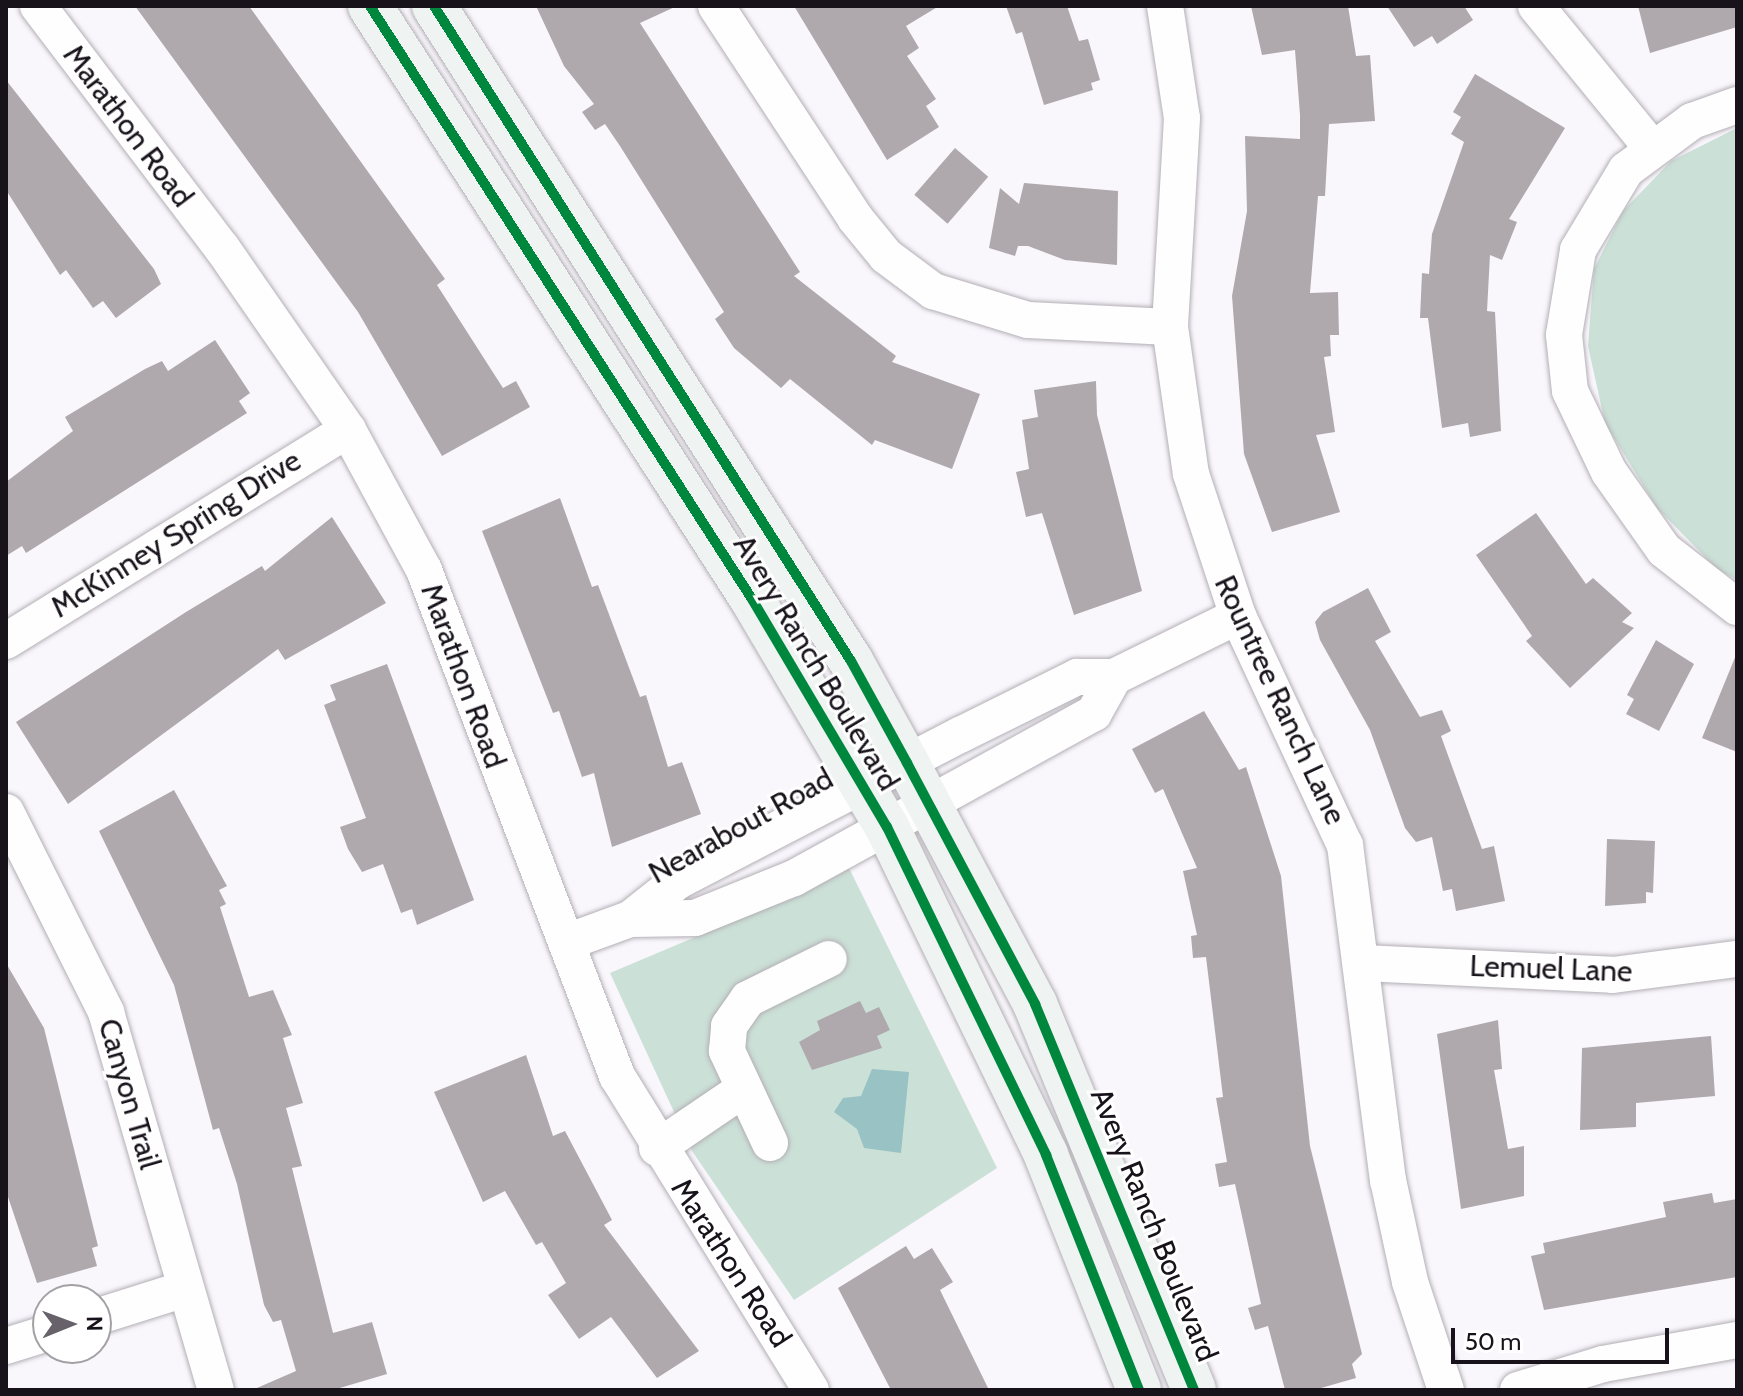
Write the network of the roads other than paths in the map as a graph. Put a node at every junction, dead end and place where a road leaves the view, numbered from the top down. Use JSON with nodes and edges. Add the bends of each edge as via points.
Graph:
{"nodes":[{"id":1,"x":38,"y":6,"type":"edge"},
{"id":2,"x":370,"y":6,"type":"edge"},
{"id":3,"x":434,"y":6,"type":"edge"},
{"id":4,"x":716,"y":6,"type":"edge"},
{"id":5,"x":1165,"y":6,"type":"edge"},
{"id":6,"x":1536,"y":6,"type":"edge"},
{"id":7,"x":1737,"y":105,"type":"edge"},
{"id":8,"x":1651,"y":147,"type":"junction"},
{"id":9,"x":1170,"y":327,"type":"junction"},
{"id":10,"x":348,"y":430,"type":"junction"},
{"id":11,"x":1737,"y":607,"type":"edge"},
{"id":12,"x":1238,"y":616,"type":"junction"},
{"id":13,"x":6,"y":641,"type":"edge"},
{"id":14,"x":1114,"y":677,"type":"junction"},
{"id":15,"x":907,"y":763,"type":"junction"},
{"id":16,"x":864,"y":786,"type":"junction"},
{"id":17,"x":929,"y":804,"type":"junction"},
{"id":18,"x":6,"y":812,"type":"edge"},
{"id":19,"x":887,"y":827,"type":"junction"},
{"id":20,"x":630,"y":919,"type":"junction"},
{"id":21,"x":567,"y":942,"type":"junction"},
{"id":22,"x":829,"y":959,"type":"dead end"},
{"id":23,"x":1737,"y":959,"type":"edge"},
{"id":24,"x":1363,"y":963,"type":"junction"},
{"id":25,"x":741,"y":1091,"type":"junction"},
{"id":26,"x":770,"y":1143,"type":"dead end"},
{"id":27,"x":657,"y":1148,"type":"junction"},
{"id":28,"x":185,"y":1289,"type":"junction"},
{"id":29,"x":112,"y":1312,"type":"edge"},
{"id":30,"x":32,"y":1338,"type":"edge"},
{"id":31,"x":1737,"y":1340,"type":"edge"},
{"id":32,"x":6,"y":1346,"type":"edge"},
{"id":33,"x":216,"y":1390,"type":"edge"},
{"id":34,"x":811,"y":1390,"type":"edge"},
{"id":35,"x":1139,"y":1390,"type":"edge"},
{"id":36,"x":1194,"y":1390,"type":"edge"},
{"id":37,"x":1446,"y":1390,"type":"edge"},
{"id":38,"x":1518,"y":1390,"type":"edge"}],
"edges":[{"from":1,"to":10,"type":"street","name":"Marathon Road","via":[[222,248]]},
{"from":2,"to":16,"type":"main road","name":"Avery Ranch Boulevard","via":[[752,599]]},
{"from":3,"to":15,"type":"main road","name":"Avery Ranch Boulevard","via":[[851,661]]},
{"from":4,"to":9,"type":"street","via":[[855,218],[886,256],[933,291],[1028,320]]},
{"from":5,"to":9,"type":"street","name":"Rountree Ranch Lane","via":[[1182,118]]},
{"from":6,"to":8,"type":"street"},
{"from":7,"to":8,"type":"street"},
{"from":8,"to":11,"type":"street","via":[[1601,205],[1578,250],[1564,335],[1570,391],[1609,472],[1664,550]]},
{"from":9,"to":12,"type":"street","name":"Rountree Ranch Lane","via":[[1191,474]]},
{"from":10,"to":13,"type":"street","name":"McKinney Spring Drive"},
{"from":10,"to":21,"type":"street","name":"Marathon Road","via":[[424,570]]},
{"from":12,"to":14,"type":"street","name":"Nearabout Road"},
{"from":12,"to":24,"type":"street","name":"Rountree Ranch Lane","via":[[1345,845]]},
{"from":14,"to":15,"type":"street","name":"Nearabout Road","via":[[1077,677]]},
{"from":14,"to":17,"type":"street","name":"Nearabout Road","via":[[1094,713]]},
{"from":15,"to":16,"type":"street","name":"Nearabout Road"},
{"from":15,"to":17,"type":"main road","name":"Avery Ranch Boulevard"},
{"from":16,"to":19,"type":"main road","name":"Avery Ranch Boulevard"},
{"from":16,"to":20,"type":"street","name":"Nearabout Road","via":[[678,881]]},
{"from":17,"to":19,"type":"street","name":"Nearabout Road"},
{"from":17,"to":36,"type":"main road","name":"Avery Ranch Boulevard","via":[[1035,1004]]},
{"from":18,"to":28,"type":"street","name":"Canyon Trail","via":[[106,1012]]},
{"from":19,"to":20,"type":"street","name":"Nearabout Road","via":[[794,878],[695,918]]},
{"from":19,"to":35,"type":"main road","name":"Avery Ranch Boulevard","via":[[1046,1155]]},
{"from":20,"to":21,"type":"street","name":"Nearabout Road"},
{"from":21,"to":27,"type":"street","name":"Marathon Road","via":[[617,1076]]},
{"from":22,"to":25,"type":"street","via":[[748,999],[729,1026],[727,1051]]},
{"from":23,"to":24,"type":"street","name":"Lemuel Lane","via":[[1613,975]]},
{"from":24,"to":37,"type":"street","name":"Rountree Ranch Lane","via":[[1371,1082],[1388,1180],[1410,1282]]},
{"from":25,"to":26,"type":"street"},
{"from":25,"to":27,"type":"street"},
{"from":27,"to":34,"type":"street","name":"Marathon Road"},
{"from":28,"to":29,"type":"street"},
{"from":28,"to":33,"type":"street","name":"Canyon Trail"},
{"from":30,"to":32,"type":"street"},
{"from":31,"to":38,"type":"street","via":[[1603,1364]]}]}
